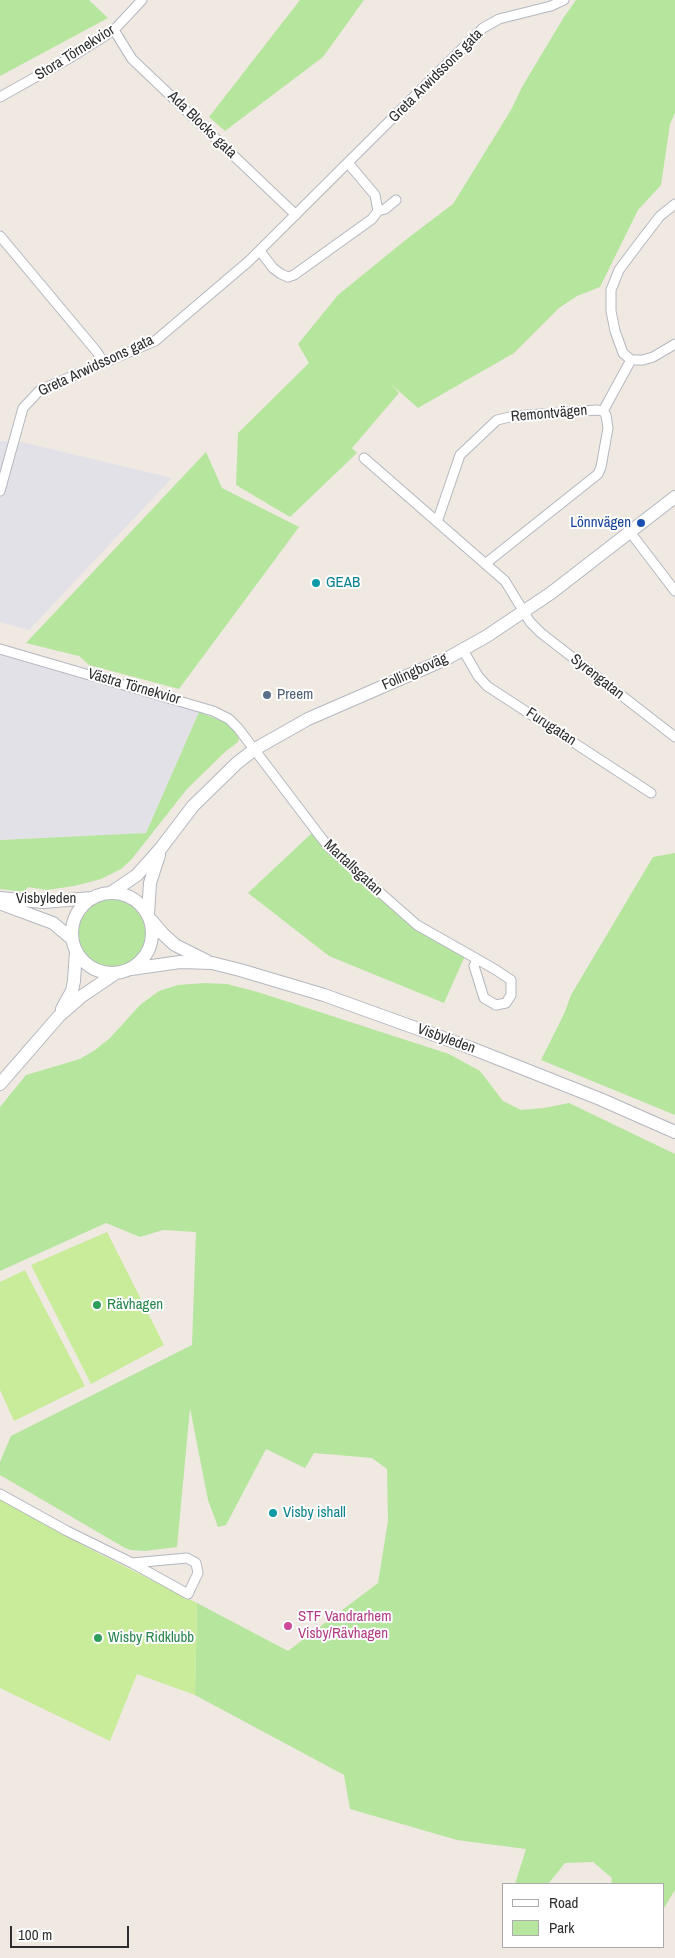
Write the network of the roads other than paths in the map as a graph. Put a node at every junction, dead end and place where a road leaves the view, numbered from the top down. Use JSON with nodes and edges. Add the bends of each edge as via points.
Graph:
{"nodes":[{"id":1,"x":142,"y":0,"type":"edge"},
{"id":2,"x":564,"y":0,"type":"edge"},
{"id":3,"x":114,"y":30,"type":"junction"},
{"id":4,"x":0,"y":97,"type":"edge"},
{"id":5,"x":348,"y":164,"type":"junction"},
{"id":6,"x":396,"y":200,"type":"dead end"},
{"id":7,"x":675,"y":204,"type":"edge"},
{"id":8,"x":378,"y":211,"type":"junction"},
{"id":9,"x":296,"y":215,"type":"junction"},
{"id":10,"x":0,"y":236,"type":"edge"},
{"id":11,"x":260,"y":251,"type":"junction"},
{"id":12,"x":675,"y":344,"type":"edge"},
{"id":13,"x":631,"y":360,"type":"junction"},
{"id":14,"x":103,"y":362,"type":"junction"},
{"id":15,"x":603,"y":412,"type":"junction"},
{"id":16,"x":364,"y":458,"type":"dead end"},
{"id":17,"x":0,"y":491,"type":"edge"},
{"id":18,"x":675,"y":497,"type":"edge"},
{"id":19,"x":437,"y":522,"type":"junction"},
{"id":20,"x":630,"y":532,"type":"junction"},
{"id":21,"x":485,"y":564,"type":"junction"},
{"id":22,"x":675,"y":592,"type":"edge"},
{"id":23,"x":525,"y":612,"type":"junction"},
{"id":24,"x":0,"y":649,"type":"edge"},
{"id":25,"x":463,"y":650,"type":"junction"},
{"id":26,"x":675,"y":737,"type":"edge"},
{"id":27,"x":255,"y":749,"type":"junction"},
{"id":28,"x":652,"y":793,"type":"dead end"},
{"id":29,"x":161,"y":848,"type":"junction"},
{"id":30,"x":112,"y":892,"type":"junction"},
{"id":31,"x":0,"y":898,"type":"edge"},
{"id":32,"x":92,"y":898,"type":"junction"},
{"id":33,"x":0,"y":903,"type":"edge"},
{"id":34,"x":150,"y":917,"type":"junction"},
{"id":35,"x":74,"y":945,"type":"junction"},
{"id":36,"x":477,"y":959,"type":"junction"},
{"id":37,"x":212,"y":963,"type":"junction"},
{"id":38,"x":131,"y":969,"type":"junction"},
{"id":39,"x":116,"y":973,"type":"junction"},
{"id":40,"x":59,"y":1016,"type":"junction"},
{"id":41,"x":0,"y":1084,"type":"edge"},
{"id":42,"x":675,"y":1132,"type":"edge"},
{"id":43,"x":0,"y":1494,"type":"edge"},
{"id":44,"x":132,"y":1562,"type":"junction"}],
"edges":[{"from":1,"to":3,"type":"street","name":"Stora Törnekvior"},
{"from":2,"to":5,"type":"street","name":"Greta Arwidssons gata","via":[[483,28]]},
{"from":3,"to":4,"type":"street","name":"Stora Törnekvior"},
{"from":3,"to":9,"type":"street","name":"Ada Blocks gata","via":[[132,59]]},
{"from":5,"to":8,"type":"street","via":[[375,195]]},
{"from":5,"to":9,"type":"street","name":"Greta Arwidssons gata"},
{"from":6,"to":8,"type":"street"},
{"from":7,"to":13,"type":"street","via":[[660,216],[619,270],[611,290],[615,331],[623,353]]},
{"from":8,"to":11,"type":"street","via":[[372,219],[294,275],[281,274]]},
{"from":9,"to":11,"type":"street","name":"Greta Arwidssons gata"},
{"from":10,"to":14,"type":"street"},
{"from":11,"to":14,"type":"street","name":"Greta Arwidssons gata","via":[[155,340]]},
{"from":12,"to":13,"type":"street","via":[[653,357]]},
{"from":13,"to":15,"type":"street","name":"Remontvägen"},
{"from":14,"to":17,"type":"street","name":"Greta Arwidssons gata","via":[[40,390],[32,397],[24,408]]},
{"from":15,"to":19,"type":"street","name":"Remontvägen","via":[[523,415],[497,420],[460,455]]},
{"from":15,"to":21,"type":"street","name":"Remontvägen","via":[[608,428],[598,474]]},
{"from":16,"to":19,"type":"street"},
{"from":18,"to":20,"type":"main road","name":"Follingboväg"},
{"from":19,"to":21,"type":"street"},
{"from":20,"to":22,"type":"street"},
{"from":20,"to":23,"type":"main road","name":"Follingboväg"},
{"from":21,"to":23,"type":"street","via":[[505,581]]},
{"from":23,"to":25,"type":"main road","name":"Follingboväg"},
{"from":23,"to":26,"type":"street","name":"Syrengatan","via":[[541,633]]},
{"from":24,"to":27,"type":"street","name":"Västra Törnekvior","via":[[213,711],[235,724]]},
{"from":25,"to":27,"type":"main road","name":"Follingboväg","via":[[308,719]]},
{"from":25,"to":28,"type":"street","name":"Furugatan","via":[[487,686]]},
{"from":27,"to":29,"type":"main road","name":"Follingboväg","via":[[199,799]]},
{"from":27,"to":36,"type":"street","name":"Martallsgatan","via":[[332,850],[417,925]]},
{"from":29,"to":30,"type":"main road","name":"Follingboväg","via":[[137,875]]},
{"from":29,"to":34,"type":"main road","name":"Follingboväg","via":[[150,883]]},
{"from":30,"to":32,"type":"main road"},
{"from":30,"to":34,"type":"main road","via":[[139,902]]},
{"from":31,"to":32,"type":"main road","name":"Visbyleden","via":[[43,902]]},
{"from":32,"to":35,"type":"main road","via":[[76,915]]},
{"from":33,"to":35,"type":"main road","name":"Visbyleden","via":[[53,923]]},
{"from":34,"to":37,"type":"main road","name":"Visbyleden","via":[[175,945]]},
{"from":34,"to":38,"type":"main road","via":[[153,932],[150,948]]},
{"from":35,"to":39,"type":"main road","via":[[86,964],[95,970]]},
{"from":35,"to":40,"type":"main road","via":[[76,972],[72,991]]},
{"from":36,"to":36,"type":"street","name":"Martallsgatan","via":[[474,966],[484,998],[496,1005],[506,1003],[511,994],[511,980]]},
{"from":37,"to":38,"type":"main road","name":"Visbyleden","via":[[169,963]]},
{"from":37,"to":42,"type":"main road","name":"Visbyleden","via":[[324,995],[471,1048],[600,1098]]},
{"from":38,"to":39,"type":"main road"},
{"from":39,"to":40,"type":"main road"},
{"from":40,"to":41,"type":"main road"},
{"from":43,"to":44,"type":"street"},
{"from":44,"to":44,"type":"street","via":[[187,1558],[196,1563],[198,1573],[188,1594]]}]}
